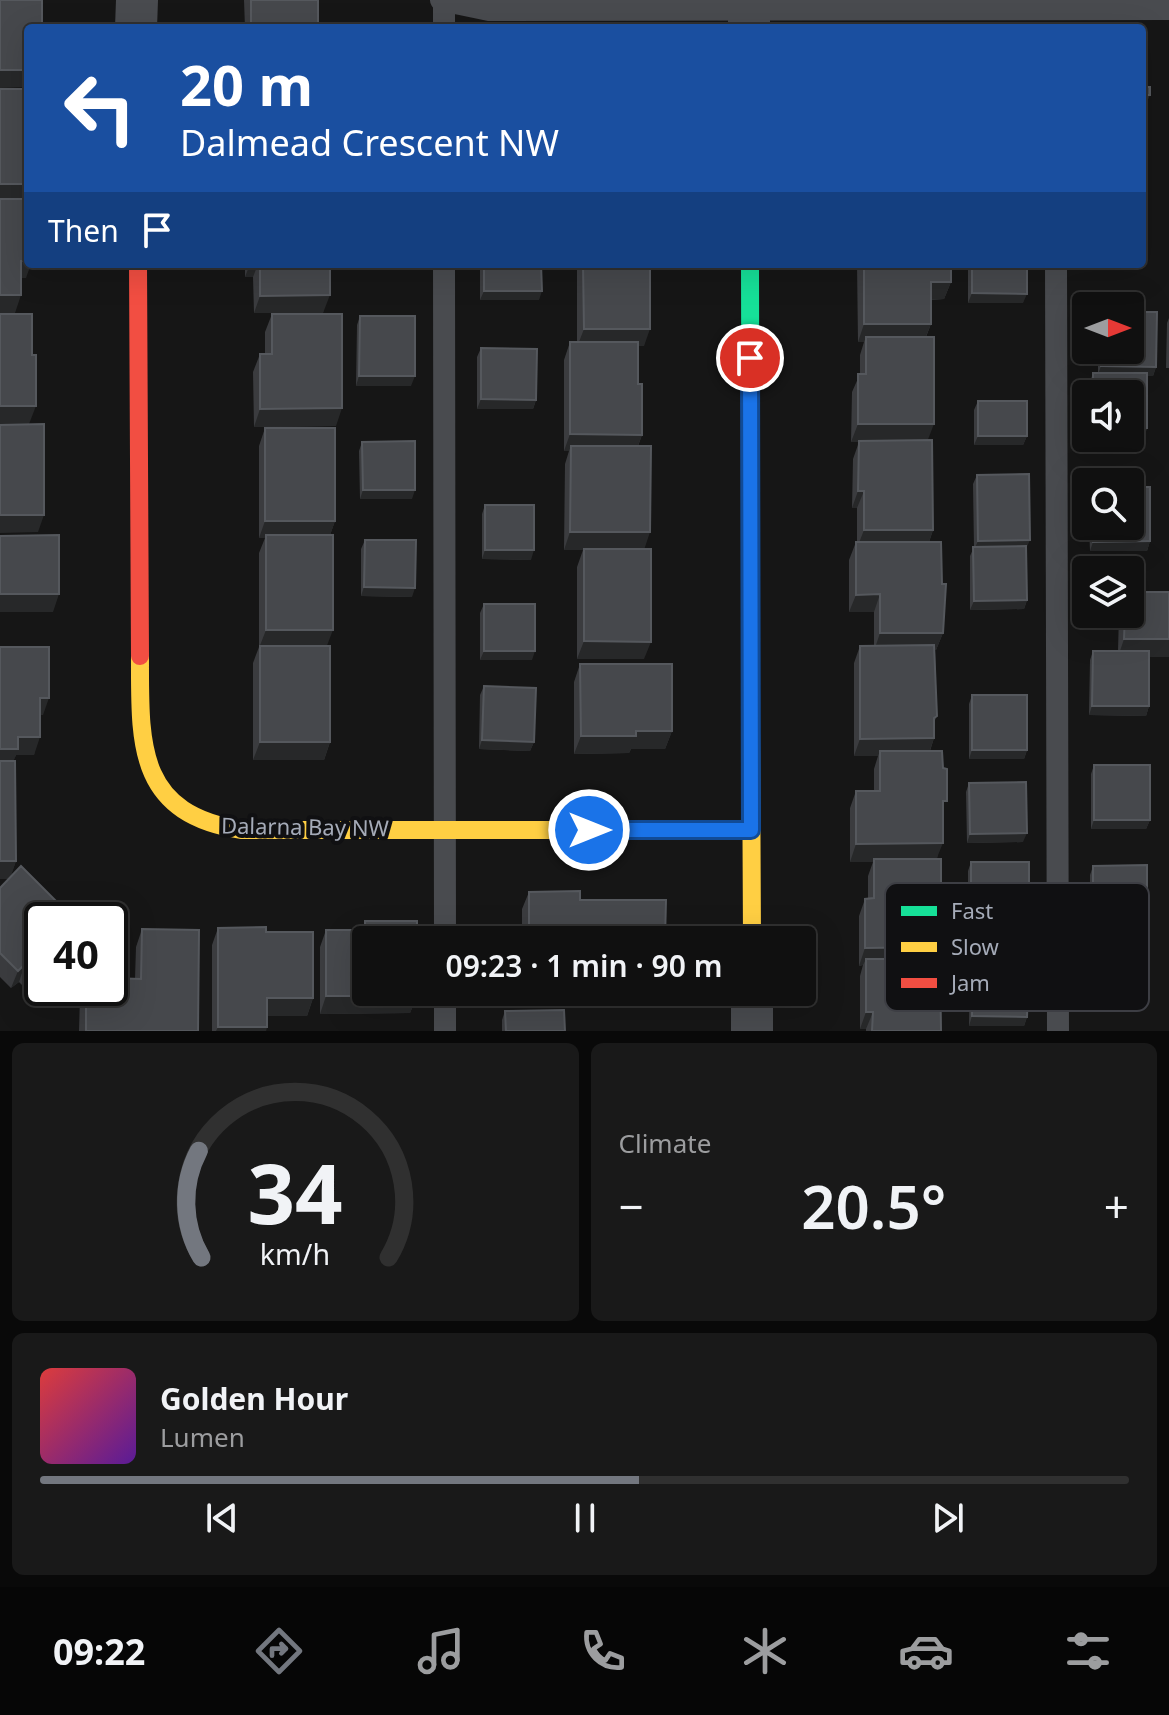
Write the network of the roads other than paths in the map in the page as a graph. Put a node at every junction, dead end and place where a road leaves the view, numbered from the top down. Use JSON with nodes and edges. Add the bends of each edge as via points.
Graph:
{"nodes":[{"id":1,"x":137,"y":0,"type":"edge"},
{"id":2,"x":442,"y":1,"type":"edge"},
{"id":3,"x":1169,"y":9,"type":"edge"},
{"id":4,"x":749,"y":13,"type":"edge"},
{"id":5,"x":1055,"y":18,"type":"edge"},
{"id":6,"x":136,"y":24,"type":"edge"},
{"id":7,"x":444,"y":24,"type":"edge"},
{"id":8,"x":138,"y":268,"type":"edge"},
{"id":9,"x":444,"y":268,"type":"edge"},
{"id":10,"x":750,"y":268,"type":"edge"},
{"id":11,"x":1056,"y":268,"type":"edge"},
{"id":12,"x":446,"y":830,"type":"junction"},
{"id":13,"x":751,"y":830,"type":"junction"},
{"id":14,"x":1058,"y":883,"type":"edge"},
{"id":15,"x":445,"y":926,"type":"edge"},
{"id":16,"x":752,"y":926,"type":"edge"},
{"id":17,"x":445,"y":1006,"type":"edge"},
{"id":18,"x":752,"y":1006,"type":"edge"},
{"id":19,"x":1058,"y":1011,"type":"edge"},
{"id":20,"x":445,"y":1031,"type":"edge"},
{"id":21,"x":752,"y":1031,"type":"edge"},
{"id":22,"x":1058,"y":1031,"type":"edge"}],
"edges":[{"from":1,"to":6,"type":"street"},
{"from":2,"to":4,"type":"lane","via":[[489,10]]},
{"from":2,"to":7,"type":"lane"},
{"from":3,"to":5,"type":"lane"},
{"from":4,"to":5,"type":"lane"},
{"from":8,"to":12,"type":"street","name":"Dalarna Bay NW","via":[[140,728],[143,753],[157,780],[177,806],[219,828]]},
{"from":9,"to":12,"type":"lane"},
{"from":10,"to":13,"type":"street"},
{"from":11,"to":14,"type":"lane"},
{"from":12,"to":13,"type":"street","name":"Dalarna Bay NW"},
{"from":12,"to":15,"type":"lane"},
{"from":13,"to":16,"type":"street"},
{"from":17,"to":20,"type":"lane"},
{"from":18,"to":21,"type":"street"},
{"from":19,"to":22,"type":"lane"}]}
